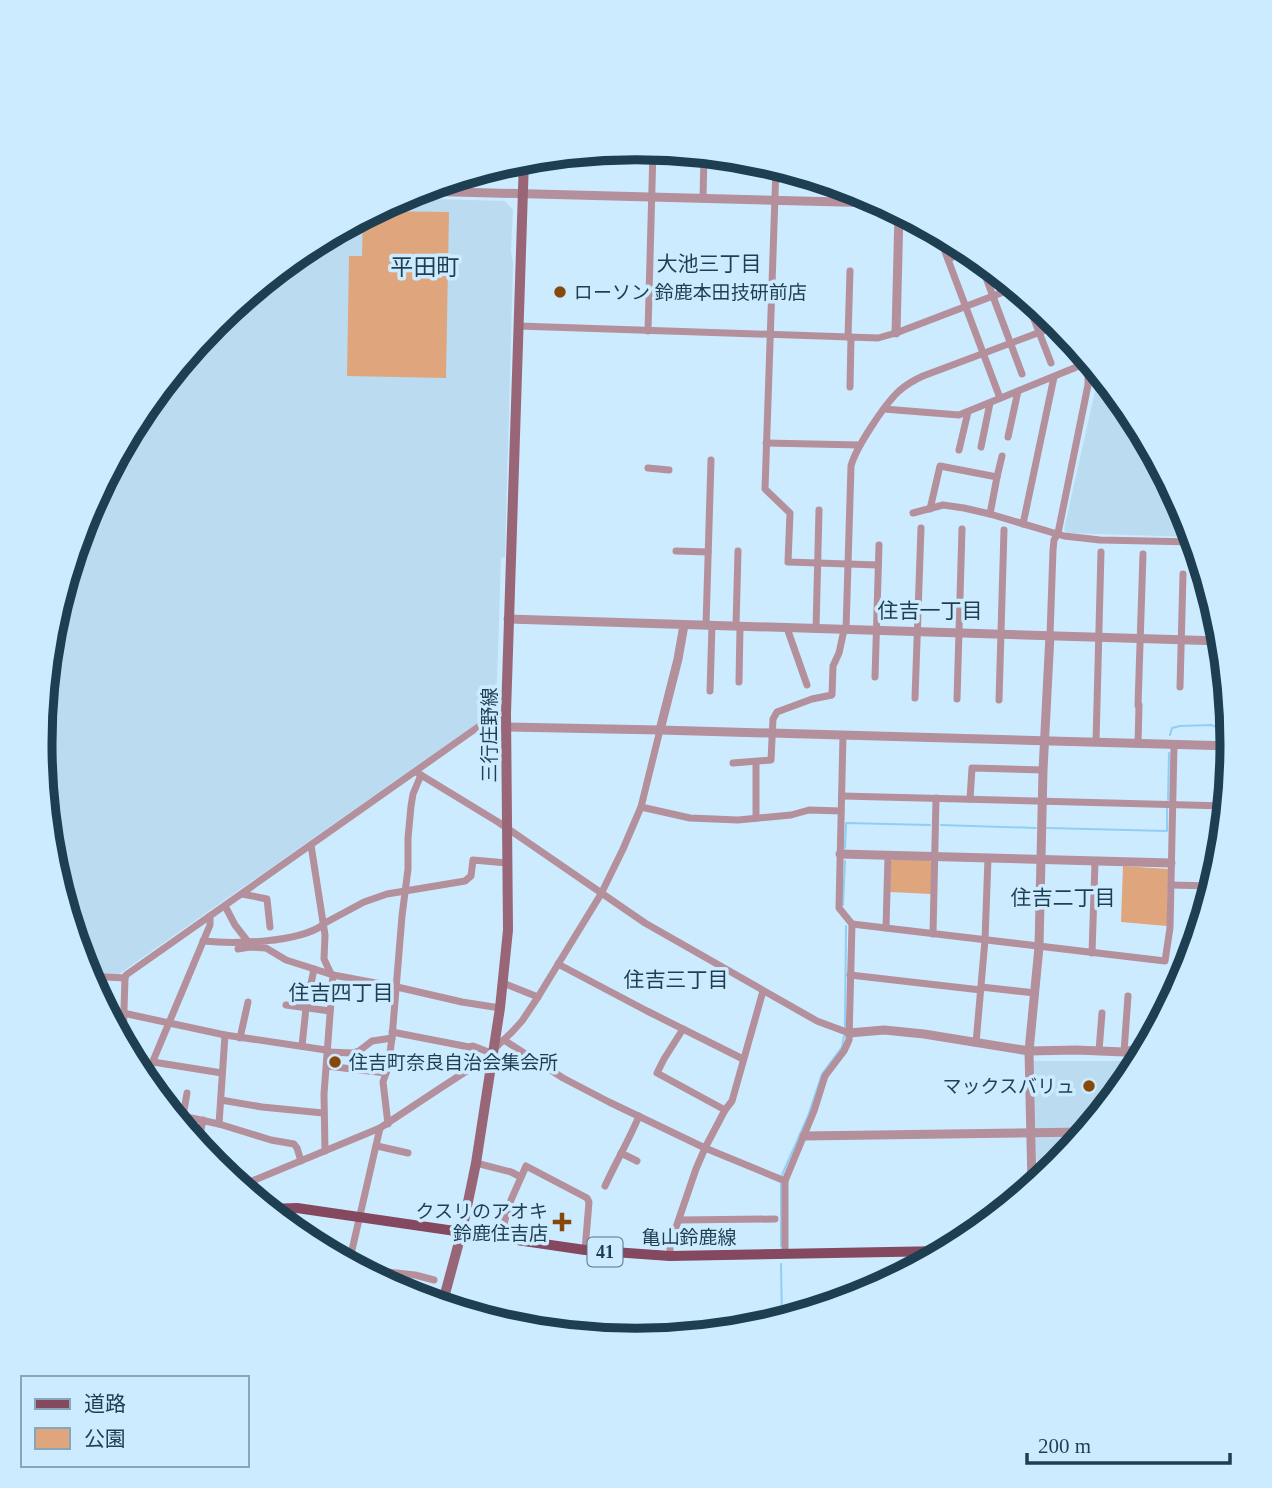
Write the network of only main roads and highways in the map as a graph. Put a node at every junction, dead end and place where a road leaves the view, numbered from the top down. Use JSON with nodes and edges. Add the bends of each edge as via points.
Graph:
{"nodes":[{"id":1,"x":523,"y":172,"type":"edge"},
{"id":2,"x":283,"y":1208,"type":"edge"},
{"id":3,"x":462,"y":1231,"type":"junction"},
{"id":4,"x":923,"y":1251,"type":"edge"},
{"id":5,"x":445,"y":1296,"type":"edge"}],
"edges":[{"from":1,"to":3,"type":"main road","name":"三行庄野線","via":[[505,727],[508,930],[500,1008]]},
{"from":2,"to":3,"type":"main road","name":"亀山鈴鹿線","number":"41"},
{"from":3,"to":4,"type":"main road","name":"亀山鈴鹿線","number":"41","via":[[585,1250],[670,1256]]},
{"from":3,"to":5,"type":"main road","name":"三行庄野線"}]}
